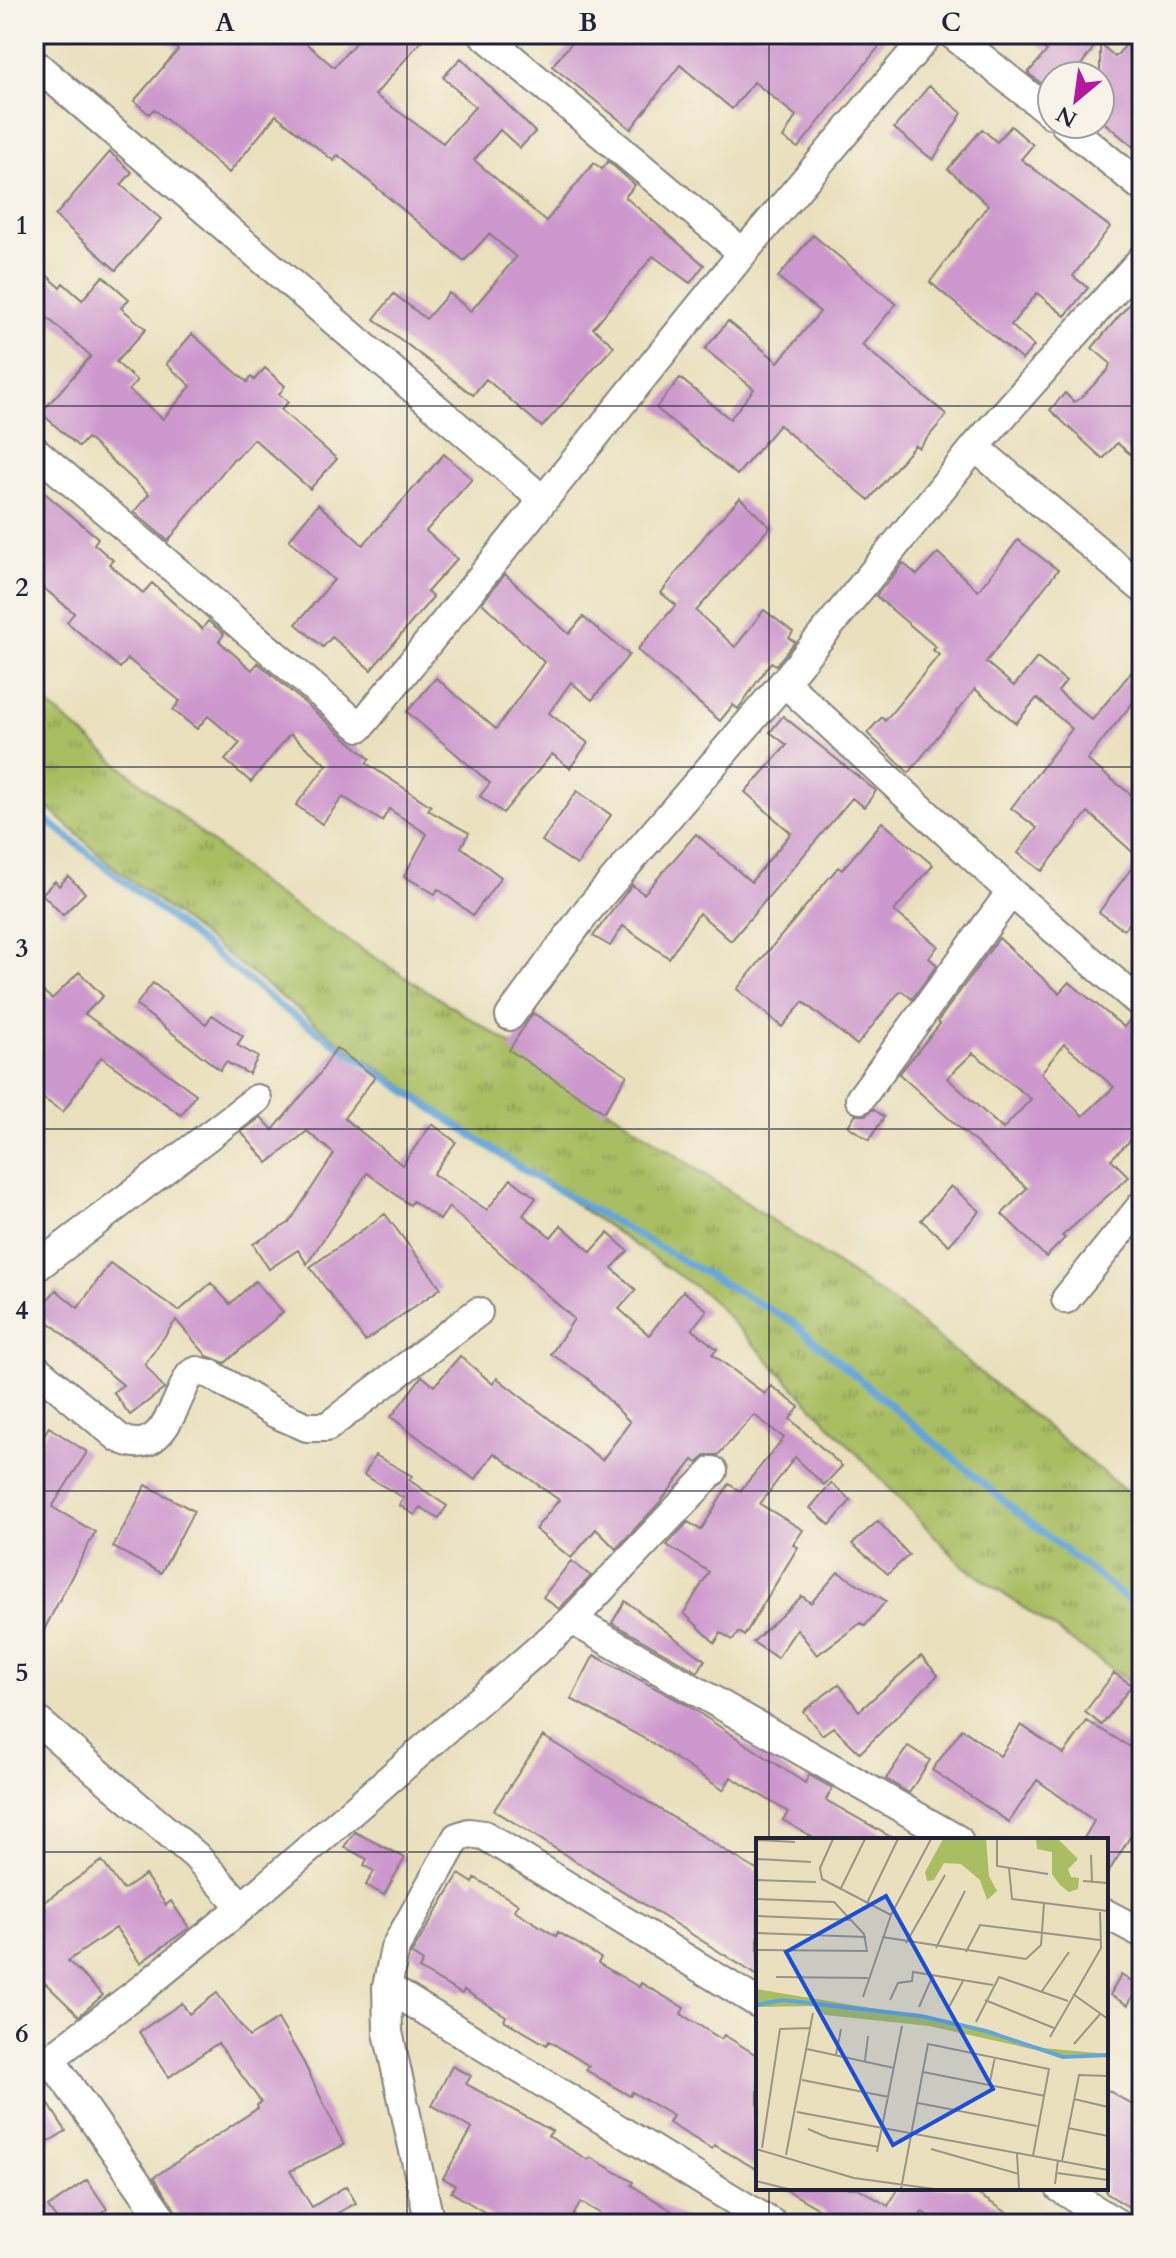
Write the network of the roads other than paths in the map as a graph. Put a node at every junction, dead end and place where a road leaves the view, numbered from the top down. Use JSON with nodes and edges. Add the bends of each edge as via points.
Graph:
{"nodes":[{"id":1,"x":483,"y":34,"type":"edge"},
{"id":2,"x":929,"y":34,"type":"edge"},
{"id":3,"x":952,"y":34,"type":"edge"},
{"id":4,"x":34,"y":63,"type":"edge"},
{"id":5,"x":1036,"y":101,"type":"edge"},
{"id":6,"x":1085,"y":140,"type":"edge"},
{"id":7,"x":1142,"y":187,"type":"edge"},
{"id":8,"x":743,"y":253,"type":"junction"},
{"id":9,"x":1142,"y":259,"type":"edge"},
{"id":10,"x":975,"y":447,"type":"junction"},
{"id":11,"x":34,"y":450,"type":"edge"},
{"id":12,"x":542,"y":499,"type":"junction"},
{"id":13,"x":1142,"y":588,"type":"edge"},
{"id":14,"x":784,"y":682,"type":"junction"},
{"id":15,"x":1011,"y":892,"type":"junction"},
{"id":16,"x":1142,"y":1005,"type":"edge"},
{"id":17,"x":510,"y":1016,"type":"dead end"},
{"id":18,"x":257,"y":1099,"type":"dead end"},
{"id":19,"x":860,"y":1099,"type":"dead end"},
{"id":20,"x":1142,"y":1205,"type":"edge"},
{"id":21,"x":34,"y":1269,"type":"edge"},
{"id":22,"x":1066,"y":1299,"type":"dead end"},
{"id":23,"x":478,"y":1312,"type":"dead end"},
{"id":24,"x":34,"y":1367,"type":"edge"},
{"id":25,"x":713,"y":1471,"type":"dead end"},
{"id":26,"x":572,"y":1620,"type":"junction"},
{"id":27,"x":41,"y":1733,"type":"edge"},
{"id":28,"x":954,"y":1838,"type":"edge"},
{"id":29,"x":242,"y":1907,"type":"junction"},
{"id":30,"x":1108,"y":1915,"type":"edge"},
{"id":31,"x":1142,"y":1933,"type":"edge"},
{"id":32,"x":387,"y":1987,"type":"junction"},
{"id":33,"x":756,"y":2002,"type":"edge"},
{"id":34,"x":42,"y":2065,"type":"edge"},
{"id":35,"x":1063,"y":2190,"type":"edge"},
{"id":36,"x":433,"y":2221,"type":"edge"},
{"id":37,"x":166,"y":2224,"type":"edge"},
{"id":38,"x":773,"y":2224,"type":"edge"},
{"id":39,"x":1118,"y":2224,"type":"edge"}],
"edges":[{"from":1,"to":8,"type":"street"},
{"from":2,"to":8,"type":"street"},
{"from":3,"to":5,"type":"street"},
{"from":4,"to":12,"type":"street"},
{"from":6,"to":7,"type":"street"},
{"from":8,"to":12,"type":"street"},
{"from":9,"to":10,"type":"street"},
{"from":10,"to":13,"type":"street"},
{"from":10,"to":14,"type":"street"},
{"from":11,"to":12,"type":"street","via":[[360,727]]},
{"from":14,"to":15,"type":"street"},
{"from":14,"to":17,"type":"street","via":[[588,910]]},
{"from":15,"to":16,"type":"street"},
{"from":15,"to":19,"type":"street"},
{"from":18,"to":21,"type":"street"},
{"from":20,"to":22,"type":"street"},
{"from":23,"to":24,"type":"street","via":[[327,1427],[307,1427],[197,1371],[157,1437],[147,1445],[133,1445]]},
{"from":25,"to":26,"type":"street"},
{"from":26,"to":28,"type":"street"},
{"from":26,"to":29,"type":"street"},
{"from":27,"to":29,"type":"street","via":[[196,1856]]},
{"from":29,"to":34,"type":"street"},
{"from":30,"to":31,"type":"street"},
{"from":32,"to":33,"type":"street","via":[[395,1948],[457,1837],[469,1833],[484,1835]]},
{"from":32,"to":36,"type":"street","via":[[388,2032]]},
{"from":32,"to":38,"type":"street"},
{"from":34,"to":37,"type":"street"},
{"from":35,"to":39,"type":"street"}]}
